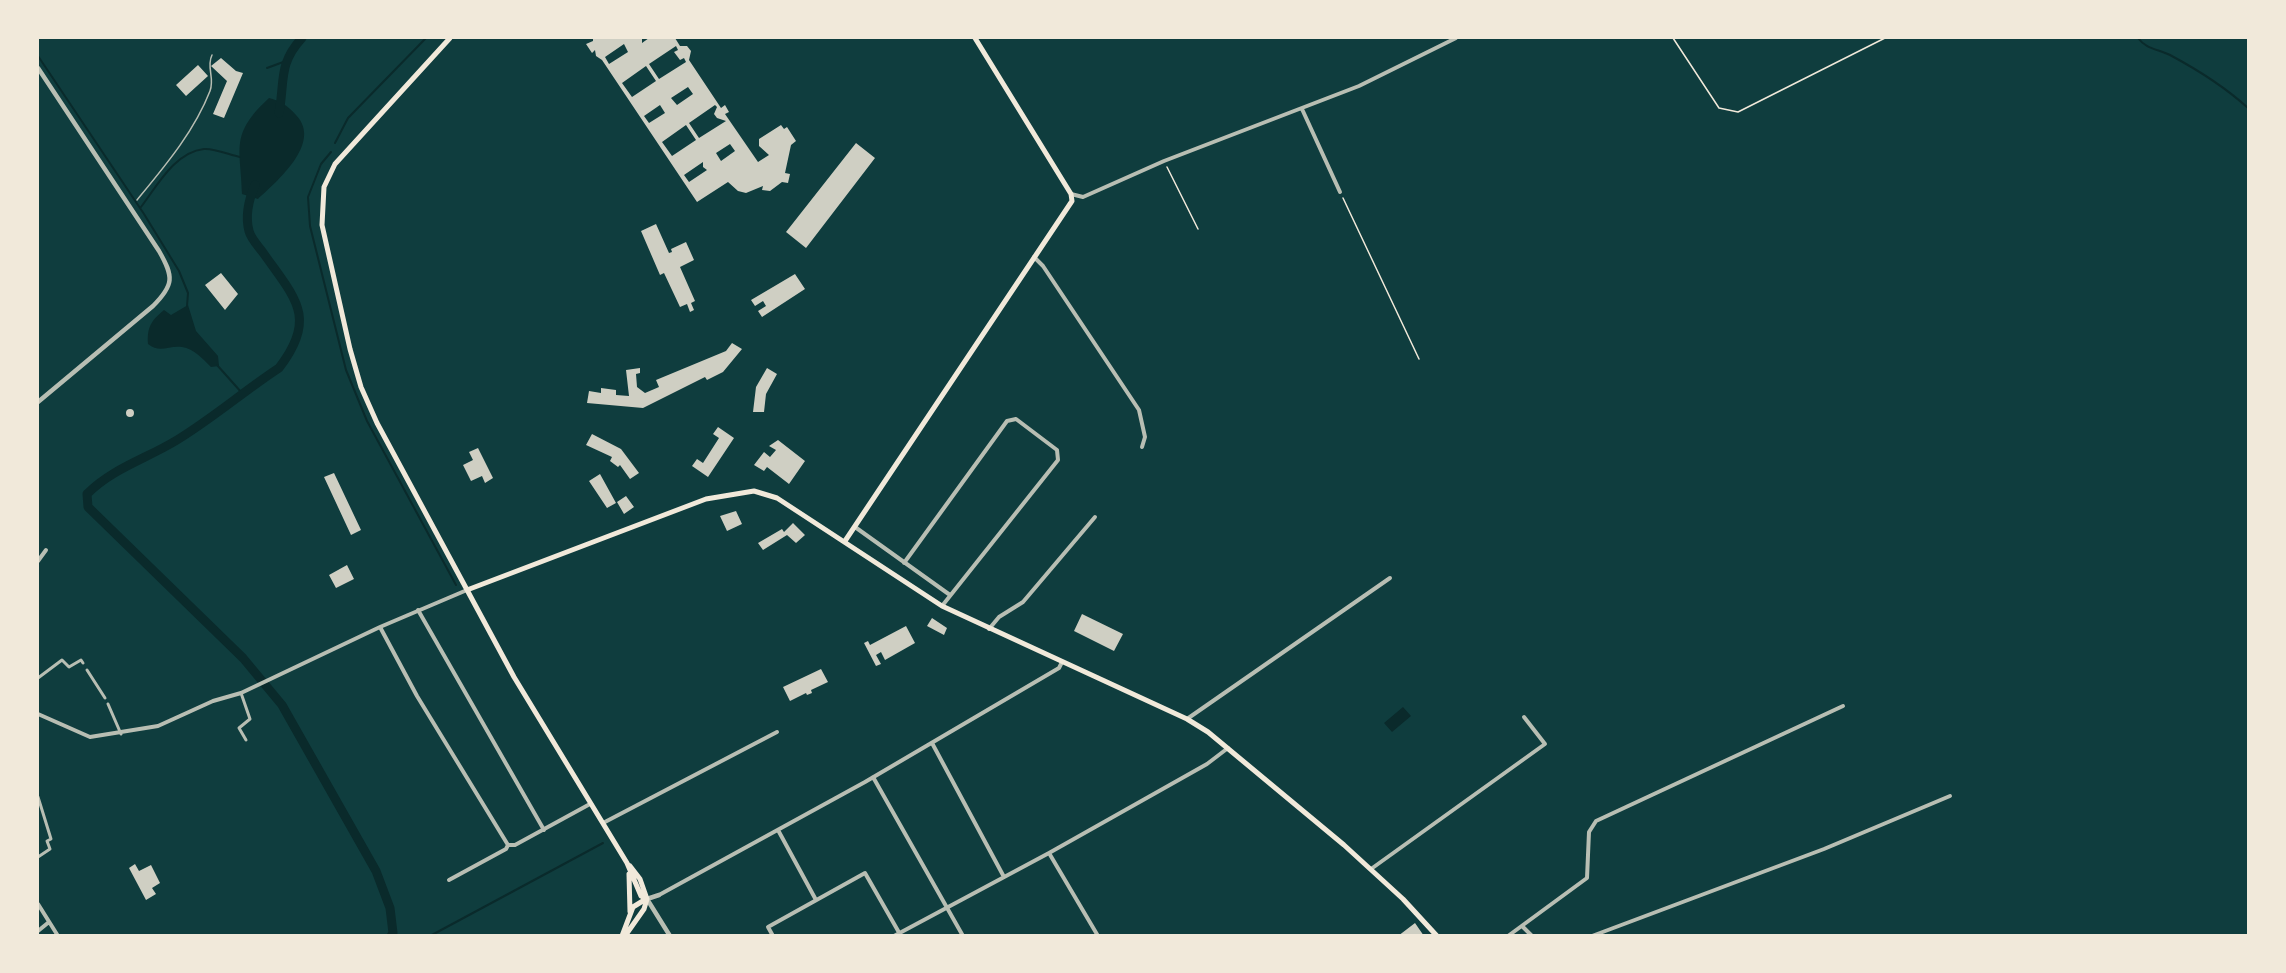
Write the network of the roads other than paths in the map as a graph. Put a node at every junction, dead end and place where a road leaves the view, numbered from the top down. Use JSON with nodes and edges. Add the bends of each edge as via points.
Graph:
{"nodes":[{"id":1,"x":450,"y":38,"type":"edge"},
{"id":2,"x":975,"y":38,"type":"edge"},
{"id":3,"x":1456,"y":38,"type":"edge"},
{"id":4,"x":212,"y":55,"type":"dead end"},
{"id":5,"x":38,"y":68,"type":"edge"},
{"id":6,"x":1302,"y":109,"type":"junction"},
{"id":7,"x":1340,"y":192,"type":"road end"},
{"id":8,"x":1071,"y":194,"type":"junction"},
{"id":9,"x":137,"y":200,"type":"dead end"},
{"id":10,"x":1032,"y":256,"type":"junction"},
{"id":11,"x":38,"y":402,"type":"edge"},
{"id":12,"x":1142,"y":447,"type":"dead end"},
{"id":13,"x":1095,"y":517,"type":"dead end"},
{"id":14,"x":854,"y":527,"type":"junction"},
{"id":15,"x":845,"y":541,"type":"junction"},
{"id":16,"x":46,"y":550,"type":"dead end"},
{"id":17,"x":38,"y":561,"type":"edge"},
{"id":18,"x":904,"y":563,"type":"junction"},
{"id":19,"x":1390,"y":578,"type":"dead end"},
{"id":20,"x":467,"y":590,"type":"junction"},
{"id":21,"x":950,"y":595,"type":"junction"},
{"id":22,"x":942,"y":606,"type":"junction"},
{"id":23,"x":418,"y":610,"type":"junction"},
{"id":24,"x":380,"y":627,"type":"junction"},
{"id":25,"x":989,"y":630,"type":"junction"},
{"id":26,"x":1062,"y":662,"type":"junction"},
{"id":27,"x":83,"y":663,"type":"dead end"},
{"id":28,"x":87,"y":670,"type":"dead end"},
{"id":29,"x":38,"y":678,"type":"edge"},
{"id":30,"x":241,"y":693,"type":"junction"},
{"id":31,"x":105,"y":698,"type":"dead end"},
{"id":32,"x":108,"y":704,"type":"dead end"},
{"id":33,"x":1843,"y":706,"type":"dead end"},
{"id":34,"x":38,"y":714,"type":"edge"},
{"id":35,"x":1524,"y":717,"type":"dead end"},
{"id":36,"x":1187,"y":719,"type":"junction"},
{"id":37,"x":777,"y":732,"type":"dead end"},
{"id":38,"x":121,"y":734,"type":"junction"},
{"id":39,"x":246,"y":740,"type":"dead end"},
{"id":40,"x":932,"y":743,"type":"junction"},
{"id":41,"x":1228,"y":747,"type":"junction"},
{"id":42,"x":873,"y":777,"type":"junction"},
{"id":43,"x":1950,"y":796,"type":"dead end"},
{"id":44,"x":38,"y":798,"type":"edge"},
{"id":45,"x":591,"y":804,"type":"junction"},
{"id":46,"x":602,"y":823,"type":"junction"},
{"id":47,"x":544,"y":830,"type":"junction"},
{"id":48,"x":778,"y":830,"type":"junction"},
{"id":49,"x":508,"y":845,"type":"junction"},
{"id":50,"x":1049,"y":853,"type":"junction"},
{"id":51,"x":38,"y":857,"type":"edge"},
{"id":52,"x":627,"y":863,"type":"junction"},
{"id":53,"x":1371,"y":869,"type":"junction"},
{"id":54,"x":1004,"y":877,"type":"junction"},
{"id":55,"x":448,"y":880,"type":"dead end"},
{"id":56,"x":660,"y":896,"type":"joint"},
{"id":57,"x":647,"y":899,"type":"junction"},
{"id":58,"x":816,"y":900,"type":"junction"},
{"id":59,"x":38,"y":904,"type":"edge"},
{"id":60,"x":948,"y":907,"type":"junction"},
{"id":61,"x":630,"y":912,"type":"junction"},
{"id":62,"x":49,"y":922,"type":"junction"},
{"id":63,"x":1523,"y":927,"type":"junction"},
{"id":64,"x":38,"y":932,"type":"edge"},
{"id":65,"x":898,"y":935,"type":"edge"},
{"id":66,"x":57,"y":936,"type":"edge"},
{"id":67,"x":623,"y":936,"type":"edge"},
{"id":68,"x":670,"y":936,"type":"edge"},
{"id":69,"x":773,"y":936,"type":"edge"},
{"id":70,"x":963,"y":936,"type":"edge"},
{"id":71,"x":1098,"y":936,"type":"edge"},
{"id":72,"x":1437,"y":936,"type":"edge"},
{"id":73,"x":1508,"y":936,"type":"edge"},
{"id":74,"x":1532,"y":936,"type":"edge"},
{"id":75,"x":1592,"y":936,"type":"edge"}],
"edges":[{"from":1,"to":20,"type":"main road","via":[[345,150],[330,173],[321,203],[325,237],[361,387],[407,482]]},
{"from":2,"to":8,"type":"main road"},
{"from":3,"to":6,"type":"street"},
{"from":4,"to":9,"type":"lane","via":[[211,88],[201,111]]},
{"from":5,"to":11,"type":"street","via":[[159,251],[171,279],[168,290],[153,306]]},
{"from":6,"to":7,"type":"street"},
{"from":6,"to":8,"type":"street","via":[[1083,196]]},
{"from":8,"to":10,"type":"main road","via":[[1071,201]]},
{"from":10,"to":12,"type":"street","via":[[1043,266],[1139,410],[1145,436]]},
{"from":10,"to":14,"type":"main road"},
{"from":13,"to":25,"type":"street","via":[[1023,602],[999,617]]},
{"from":14,"to":15,"type":"main road"},
{"from":14,"to":18,"type":"street"},
{"from":15,"to":20,"type":"main road","via":[[777,498],[754,491],[740,492],[705,499]]},
{"from":15,"to":22,"type":"main road"},
{"from":16,"to":17,"type":"street"},
{"from":18,"to":21,"type":"street"},
{"from":18,"to":21,"type":"street","via":[[1011,419],[1016,419],[1057,450],[1058,460]]},
{"from":19,"to":36,"type":"street"},
{"from":20,"to":23,"type":"street"},
{"from":20,"to":45,"type":"main road"},
{"from":21,"to":22,"type":"street"},
{"from":22,"to":25,"type":"main road"},
{"from":23,"to":24,"type":"street"},
{"from":23,"to":47,"type":"street"},
{"from":24,"to":30,"type":"street"},
{"from":24,"to":49,"type":"street","via":[[417,696]]},
{"from":25,"to":26,"type":"main road"},
{"from":26,"to":36,"type":"main road"},
{"from":26,"to":40,"type":"street","via":[[1059,668]]},
{"from":27,"to":29,"type":"street","via":[[81,660],[69,667],[62,660]]},
{"from":28,"to":31,"type":"street"},
{"from":30,"to":38,"type":"street","via":[[213,701],[171,722]]},
{"from":30,"to":39,"type":"street","via":[[250,719],[239,728]]},
{"from":32,"to":38,"type":"street"},
{"from":33,"to":63,"type":"street","via":[[1596,821],[1589,832],[1587,878]]},
{"from":34,"to":38,"type":"street","via":[[83,736]]},
{"from":35,"to":53,"type":"street","via":[[1545,744]]},
{"from":36,"to":41,"type":"main road"},
{"from":37,"to":46,"type":"street"},
{"from":40,"to":42,"type":"street"},
{"from":40,"to":54,"type":"street"},
{"from":41,"to":50,"type":"street","via":[[1207,764]]},
{"from":41,"to":53,"type":"main road"},
{"from":42,"to":48,"type":"street"},
{"from":42,"to":60,"type":"street"},
{"from":43,"to":75,"type":"street","via":[[1824,849]]},
{"from":44,"to":51,"type":"street","via":[[51,839],[47,842],[50,849]]},
{"from":45,"to":46,"type":"main road"},
{"from":45,"to":47,"type":"street"},
{"from":46,"to":52,"type":"main road"},
{"from":47,"to":49,"type":"street"},
{"from":48,"to":56,"type":"street"},
{"from":48,"to":58,"type":"street"},
{"from":49,"to":55,"type":"street"},
{"from":50,"to":54,"type":"street"},
{"from":50,"to":71,"type":"street"},
{"from":52,"to":57,"type":"main road","via":[[640,879]]},
{"from":52,"to":61,"type":"main road"},
{"from":53,"to":72,"type":"main road"},
{"from":54,"to":60,"type":"street"},
{"from":56,"to":57,"type":"street"},
{"from":57,"to":61,"type":"main road"},
{"from":57,"to":67,"type":"main road"},
{"from":57,"to":68,"type":"street"},
{"from":58,"to":65,"type":"street","via":[[865,873]]},
{"from":58,"to":69,"type":"street","via":[[768,927]]},
{"from":59,"to":62,"type":"street"},
{"from":60,"to":65,"type":"street"},
{"from":60,"to":70,"type":"street"},
{"from":61,"to":67,"type":"main road"},
{"from":62,"to":64,"type":"street"},
{"from":62,"to":66,"type":"street"},
{"from":63,"to":73,"type":"street"},
{"from":63,"to":74,"type":"street"}]}
